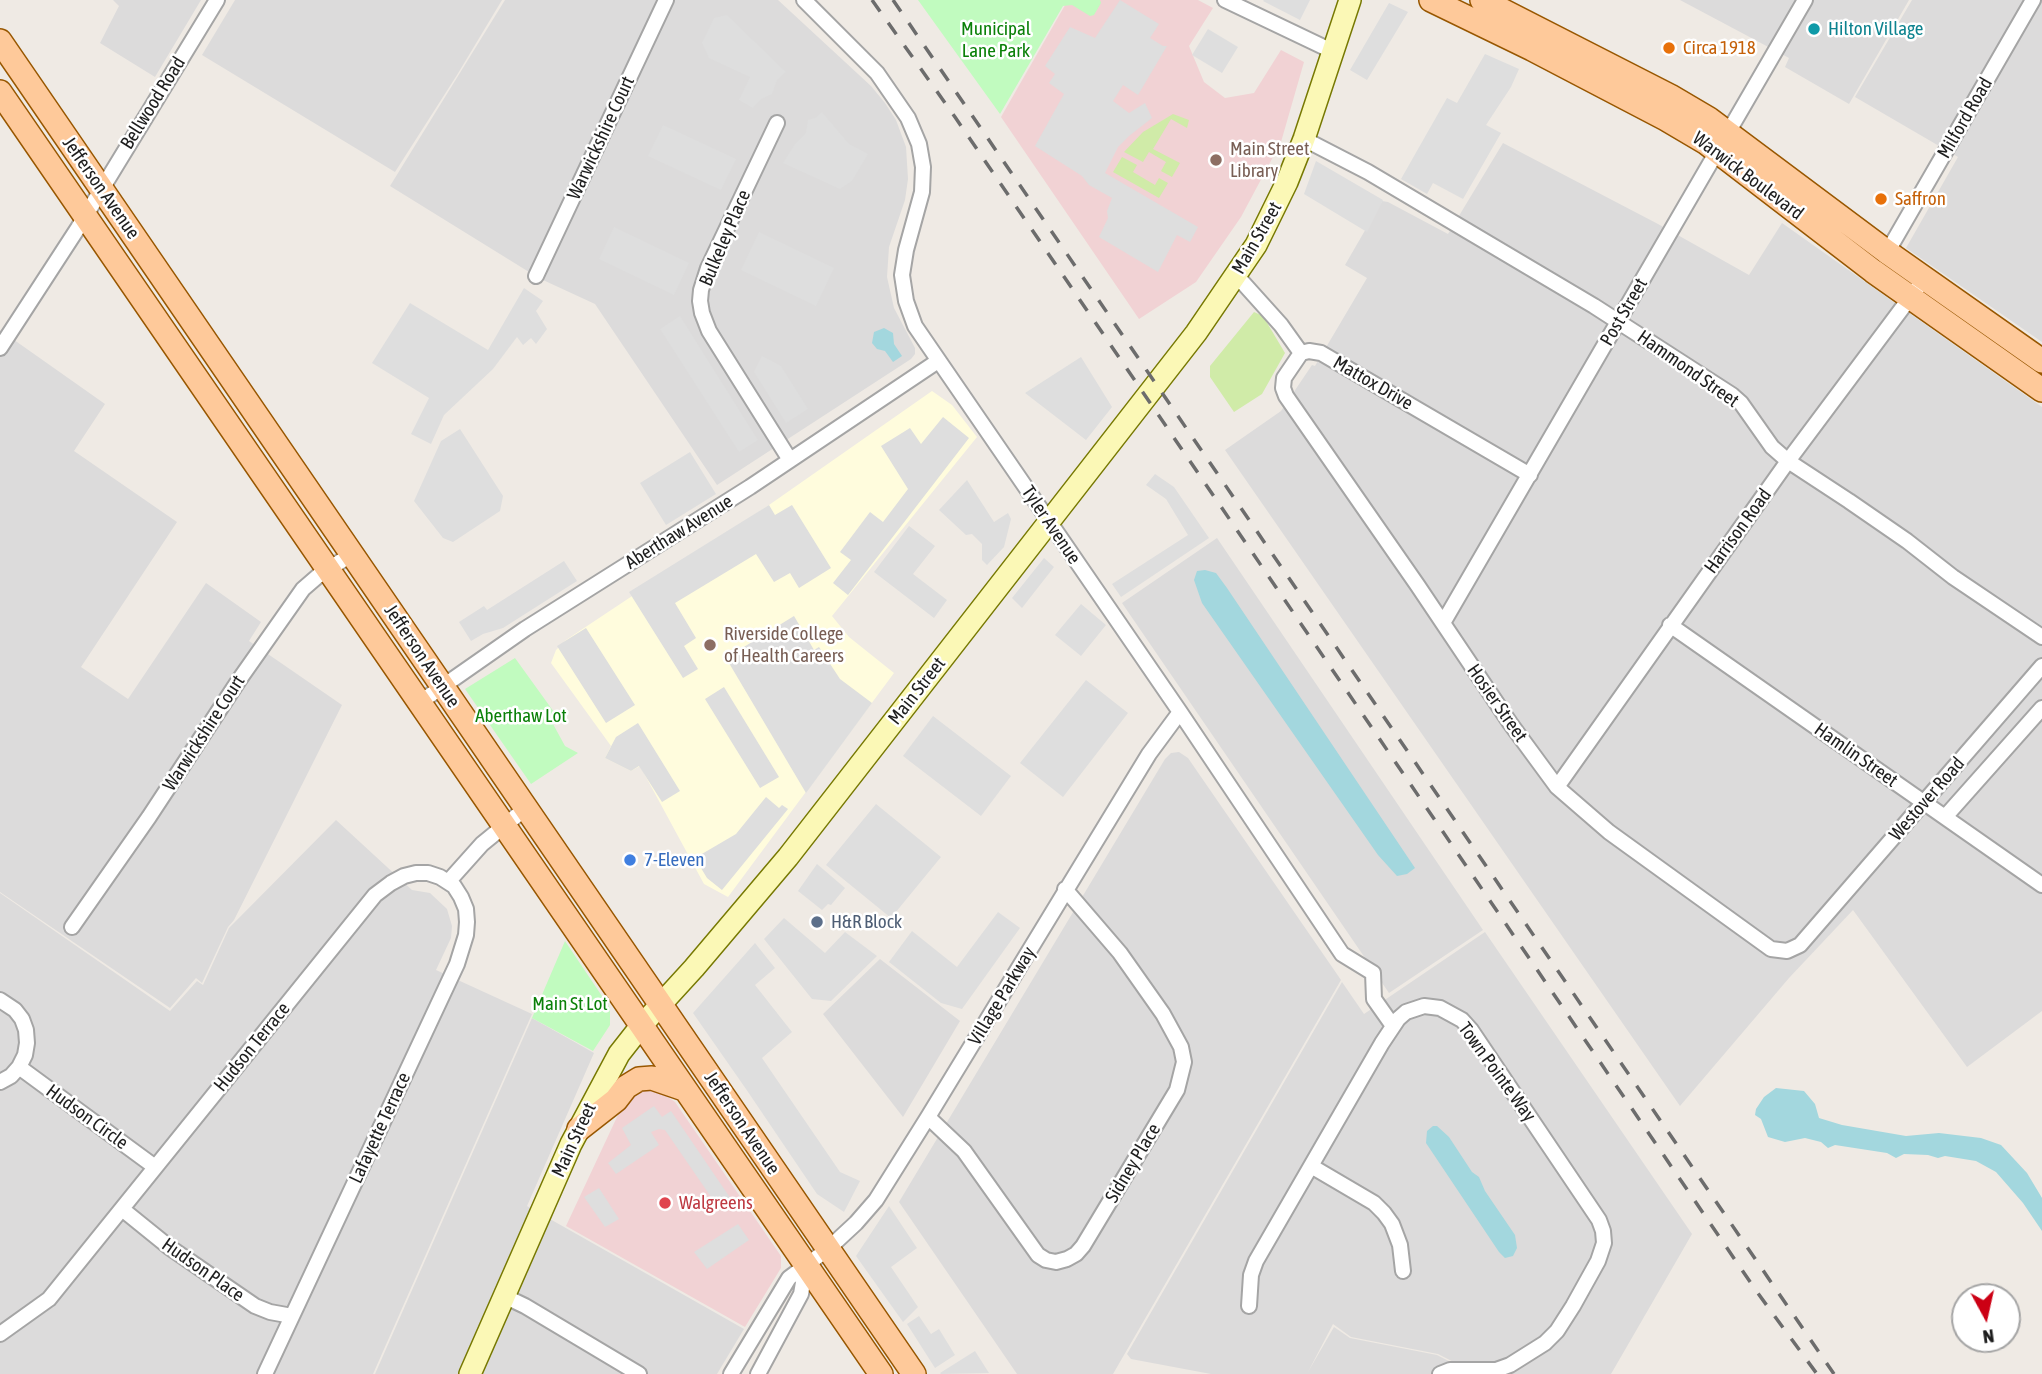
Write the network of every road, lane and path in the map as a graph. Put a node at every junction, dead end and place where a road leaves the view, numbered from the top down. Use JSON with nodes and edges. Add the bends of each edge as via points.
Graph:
{"nodes":[{"id":1,"x":217,"y":0,"type":"edge"},
{"id":2,"x":666,"y":0,"type":"edge"},
{"id":3,"x":804,"y":0,"type":"edge"},
{"id":4,"x":1225,"y":0,"type":"edge"},
{"id":5,"x":1350,"y":0,"type":"edge"},
{"id":6,"x":1431,"y":0,"type":"edge"},
{"id":7,"x":1482,"y":0,"type":"edge"},
{"id":8,"x":1805,"y":0,"type":"edge"},
{"id":9,"x":2033,"y":0,"type":"edge"},
{"id":10,"x":0,"y":41,"type":"edge"},
{"id":11,"x":1332,"y":51,"type":"junction"},
{"id":12,"x":0,"y":92,"type":"edge"},
{"id":13,"x":777,"y":123,"type":"dead end"},
{"id":14,"x":1304,"y":139,"type":"junction"},
{"id":15,"x":1723,"y":141,"type":"junction"},
{"id":16,"x":101,"y":188,"type":"junction"},
{"id":17,"x":85,"y":216,"type":"junction"},
{"id":18,"x":1887,"y":252,"type":"junction"},
{"id":19,"x":1876,"y":273,"type":"junction"},
{"id":20,"x":1236,"y":275,"type":"junction"},
{"id":21,"x":536,"y":276,"type":"dead end"},
{"id":22,"x":1924,"y":279,"type":"junction"},
{"id":23,"x":1910,"y":298,"type":"junction"},
{"id":24,"x":1619,"y":322,"type":"junction"},
{"id":25,"x":0,"y":348,"type":"edge"},
{"id":26,"x":1301,"y":353,"type":"junction"},
{"id":27,"x":938,"y":361,"type":"junction"},
{"id":28,"x":2042,"y":362,"type":"edge"},
{"id":29,"x":2042,"y":390,"type":"edge"},
{"id":30,"x":790,"y":460,"type":"junction"},
{"id":31,"x":1788,"y":461,"type":"junction"},
{"id":32,"x":1530,"y":475,"type":"junction"},
{"id":33,"x":1048,"y":522,"type":"junction"},
{"id":34,"x":352,"y":554,"type":"junction"},
{"id":35,"x":328,"y":569,"type":"junction"},
{"id":36,"x":1443,"y":623,"type":"junction"},
{"id":37,"x":1670,"y":625,"type":"junction"},
{"id":38,"x":2042,"y":637,"type":"edge"},
{"id":39,"x":2042,"y":666,"type":"edge"},
{"id":40,"x":442,"y":686,"type":"junction"},
{"id":41,"x":419,"y":702,"type":"junction"},
{"id":42,"x":2042,"y":708,"type":"edge"},
{"id":43,"x":1180,"y":712,"type":"junction"},
{"id":44,"x":1557,"y":787,"type":"junction"},
{"id":45,"x":1924,"y":802,"type":"junction"},
{"id":46,"x":526,"y":808,"type":"junction"},
{"id":47,"x":1945,"y":817,"type":"junction"},
{"id":48,"x":504,"y":826,"type":"junction"},
{"id":49,"x":448,"y":882,"type":"junction"},
{"id":50,"x":2042,"y":885,"type":"edge"},
{"id":51,"x":1065,"y":889,"type":"junction"},
{"id":52,"x":72,"y":927,"type":"dead end"},
{"id":53,"x":1812,"y":930,"type":"joint"},
{"id":54,"x":0,"y":1000,"type":"edge"},
{"id":55,"x":661,"y":1003,"type":"junction"},
{"id":56,"x":641,"y":1026,"type":"junction"},
{"id":57,"x":1393,"y":1026,"type":"junction"},
{"id":58,"x":19,"y":1067,"type":"junction"},
{"id":59,"x":0,"y":1082,"type":"edge"},
{"id":60,"x":684,"y":1089,"type":"junction"},
{"id":61,"x":928,"y":1117,"type":"junction"},
{"id":62,"x":579,"y":1129,"type":"junction"},
{"id":63,"x":1311,"y":1166,"type":"junction"},
{"id":64,"x":155,"y":1167,"type":"junction"},
{"id":65,"x":122,"y":1209,"type":"junction"},
{"id":66,"x":828,"y":1249,"type":"junction"},
{"id":67,"x":806,"y":1266,"type":"junction"},
{"id":68,"x":1403,"y":1271,"type":"dead end"},
{"id":69,"x":505,"y":1296,"type":"junction"},
{"id":70,"x":1249,"y":1306,"type":"dead end"},
{"id":71,"x":292,"y":1316,"type":"junction"},
{"id":72,"x":0,"y":1334,"type":"edge"},
{"id":73,"x":741,"y":1359,"type":"junction"},
{"id":74,"x":1496,"y":1372,"type":"edge"},
{"id":75,"x":759,"y":1373,"type":"edge"},
{"id":76,"x":265,"y":1374,"type":"edge"},
{"id":77,"x":470,"y":1374,"type":"edge"},
{"id":78,"x":639,"y":1374,"type":"edge"},
{"id":79,"x":731,"y":1374,"type":"edge"},
{"id":80,"x":881,"y":1374,"type":"edge"},
{"id":81,"x":914,"y":1374,"type":"edge"},
{"id":82,"x":1440,"y":1374,"type":"edge"}],
"edges":[{"from":1,"to":16,"type":"street","name":"Bellwood Road"},
{"from":2,"to":21,"type":"street","name":"Warwickshire Court"},
{"from":3,"to":27,"type":"street","name":"Tyler Avenue","via":[[877,74],[908,118],[919,144],[922,192],[902,275],[915,326]]},
{"from":4,"to":11,"type":"street"},
{"from":5,"to":11,"type":"main road","name":"Main Street"},
{"from":6,"to":15,"type":"main road","name":"Warwick Boulevard","via":[[1666,119]]},
{"from":7,"to":15,"type":"main road","name":"Warwick Boulevard","via":[[1670,96]]},
{"from":8,"to":15,"type":"street","name":"Post Street"},
{"from":9,"to":18,"type":"street","name":"Milford Road"},
{"from":10,"to":16,"type":"main road","name":"Jefferson Avenue"},
{"from":11,"to":14,"type":"main road","name":"Main Street"},
{"from":12,"to":17,"type":"main road","name":"Jefferson Avenue"},
{"from":13,"to":30,"type":"street","name":"Bulkeley Place","via":[[708,268],[700,302],[709,331]]},
{"from":14,"to":20,"type":"main road","name":"Main Street","via":[[1272,214]]},
{"from":14,"to":24,"type":"street","name":"Hammond Street","via":[[1368,172]]},
{"from":15,"to":18,"type":"main road","name":"Warwick Boulevard"},
{"from":15,"to":19,"type":"main road","name":"Warwick Boulevard"},
{"from":15,"to":24,"type":"street","name":"Post Street"},
{"from":16,"to":17,"type":"street","name":"Bellwood Road"},
{"from":16,"to":34,"type":"main road","name":"Jefferson Avenue"},
{"from":17,"to":25,"type":"street","name":"Bellwood Road"},
{"from":17,"to":35,"type":"main road","name":"Jefferson Avenue"},
{"from":18,"to":19,"type":"street","name":"Milford Road"},
{"from":18,"to":22,"type":"main road","name":"Warwick Boulevard"},
{"from":19,"to":23,"type":"main road","name":"Warwick Boulevard"},
{"from":20,"to":26,"type":"street"},
{"from":20,"to":33,"type":"main road","name":"Main Street"},
{"from":22,"to":23,"type":"street","name":"Harrison Road"},
{"from":22,"to":28,"type":"main road","name":"Warwick Boulevard"},
{"from":23,"to":29,"type":"main road","name":"Warwick Boulevard"},
{"from":23,"to":31,"type":"street","name":"Harrison Road"},
{"from":24,"to":31,"type":"street","name":"Hammond Street","via":[[1732,395]]},
{"from":24,"to":32,"type":"street","name":"Post Street"},
{"from":26,"to":32,"type":"street","name":"Mattox Drive","via":[[1321,353]]},
{"from":26,"to":36,"type":"street","name":"Hosier Street","via":[[1284,379],[1286,396]]},
{"from":27,"to":30,"type":"street","name":"Aberthaw Avenue"},
{"from":27,"to":33,"type":"street","name":"Tyler Avenue"},
{"from":30,"to":40,"type":"street","name":"Aberthaw Avenue"},
{"from":31,"to":37,"type":"street","name":"Harrison Road"},
{"from":31,"to":38,"type":"street","name":"Hammond Street"},
{"from":32,"to":36,"type":"street","name":"Post Street"},
{"from":33,"to":43,"type":"street","name":"Tyler Avenue"},
{"from":33,"to":55,"type":"main road","name":"Main Street","via":[[788,857]]},
{"from":34,"to":35,"type":"street","name":"Warwickshire Court"},
{"from":34,"to":40,"type":"main road","name":"Jefferson Avenue"},
{"from":35,"to":41,"type":"main road","name":"Jefferson Avenue"},
{"from":35,"to":52,"type":"street","name":"Warwickshire Court","via":[[303,589]]},
{"from":36,"to":44,"type":"street","name":"Hosier Street"},
{"from":37,"to":44,"type":"street","name":"Harrison Road"},
{"from":37,"to":45,"type":"street","name":"Hamlin Street"},
{"from":39,"to":45,"type":"street","name":"Westover Road"},
{"from":40,"to":41,"type":"street","name":"Aberthaw Avenue"},
{"from":40,"to":46,"type":"main road","name":"Jefferson Avenue"},
{"from":41,"to":48,"type":"main road","name":"Jefferson Avenue"},
{"from":42,"to":47,"type":"street","name":"Westover Road"},
{"from":43,"to":51,"type":"street","name":"Village Parkway"},
{"from":43,"to":57,"type":"street","name":"Tyler Avenue","via":[[1342,954],[1373,973],[1374,999]]},
{"from":44,"to":53,"type":"street","name":"Hosier Street","via":[[1609,832],[1771,949],[1796,948]]},
{"from":45,"to":47,"type":"street","name":"Hamlin Street"},
{"from":45,"to":53,"type":"street","name":"Westover Road"},
{"from":46,"to":48,"type":"street"},
{"from":46,"to":55,"type":"main road","name":"Jefferson Avenue"},
{"from":47,"to":50,"type":"street","name":"Hamlin Street"},
{"from":48,"to":49,"type":"street"},
{"from":48,"to":56,"type":"main road","name":"Jefferson Avenue"},
{"from":49,"to":64,"type":"street","name":"Hudson Terrace","via":[[416,873],[375,895]]},
{"from":49,"to":71,"type":"street","name":"Lafayette Terrace","via":[[461,897],[467,922],[457,964]]},
{"from":51,"to":61,"type":"street","name":"Village Parkway"},
{"from":51,"to":61,"type":"street","name":"Sidney Place","via":[[1120,953],[1163,1014],[1184,1062],[1177,1090],[1076,1254],[1056,1262],[1038,1255],[964,1151]]},
{"from":54,"to":58,"type":"street","via":[[15,1010],[26,1030],[25,1055]]},
{"from":55,"to":56,"type":"main road","name":"Main Street"},
{"from":55,"to":66,"type":"main road","name":"Jefferson Avenue"},
{"from":56,"to":60,"type":"main road","name":"Jefferson Avenue"},
{"from":56,"to":62,"type":"main road","name":"Main Street","via":[[619,1054]]},
{"from":57,"to":63,"type":"street","name":"Town Pointe Way"},
{"from":57,"to":74,"type":"street","name":"Town Pointe Way","via":[[1406,1012],[1424,1006],[1440,1008],[1462,1020],[1603,1231],[1598,1261],[1557,1331]]},
{"from":58,"to":59,"type":"street"},
{"from":58,"to":64,"type":"street","name":"Hudson Circle"},
{"from":60,"to":62,"type":"main road","via":[[652,1078],[639,1079]]},
{"from":60,"to":67,"type":"main road","name":"Jefferson Avenue"},
{"from":61,"to":66,"type":"street","name":"Village Parkway","via":[[876,1200]]},
{"from":62,"to":69,"type":"main road","name":"Main Street"},
{"from":63,"to":68,"type":"street","via":[[1384,1213],[1400,1245]]},
{"from":63,"to":70,"type":"street","name":"Town Pointe Way","via":[[1256,1261]]},
{"from":64,"to":65,"type":"street","name":"Hudson Terrace"},
{"from":65,"to":71,"type":"street","name":"Hudson Place","via":[[255,1306]]},
{"from":65,"to":72,"type":"street","name":"Hudson Terrace","via":[[49,1299]]},
{"from":66,"to":67,"type":"street","name":"Village Parkway"},
{"from":66,"to":81,"type":"main road","name":"Jefferson Avenue"},
{"from":67,"to":73,"type":"street","name":"Village Parkway","via":[[783,1285]]},
{"from":67,"to":75,"type":"street","via":[[801,1294]]},
{"from":67,"to":80,"type":"main road","name":"Jefferson Avenue"},
{"from":69,"to":77,"type":"main road","name":"Main Street"},
{"from":69,"to":78,"type":"street"},
{"from":71,"to":76,"type":"street","name":"Lafayette Terrace"},
{"from":73,"to":75,"type":"street"},
{"from":73,"to":79,"type":"street","name":"Village Parkway"},
{"from":74,"to":82,"type":"street","via":[[1450,1370]]}]}
